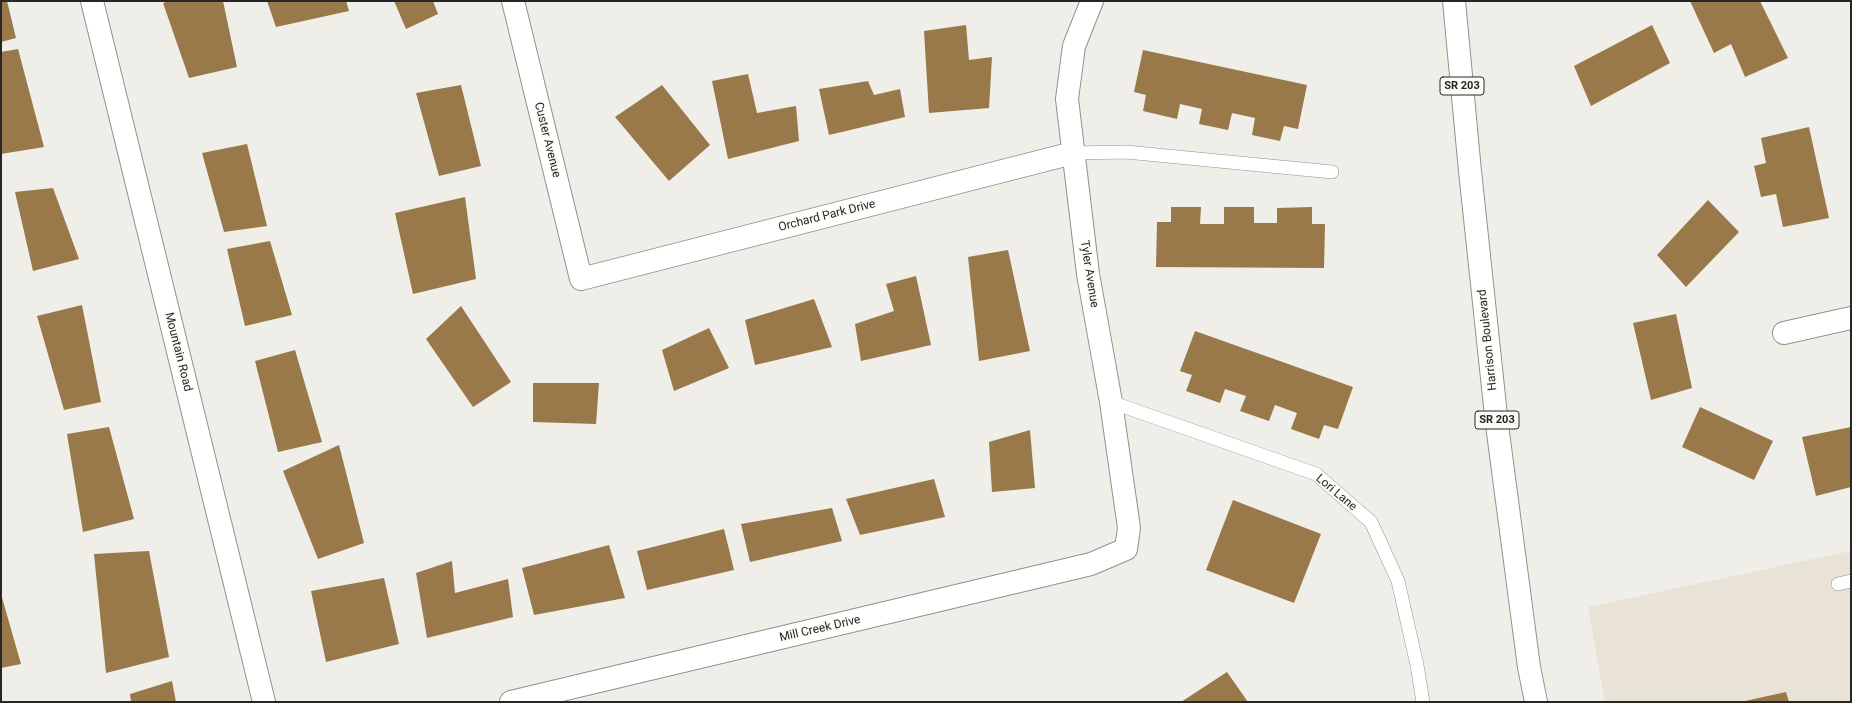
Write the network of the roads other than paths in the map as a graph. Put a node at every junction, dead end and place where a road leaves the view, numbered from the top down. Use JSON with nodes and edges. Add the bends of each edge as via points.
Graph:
{"nodes":[{"id":1,"x":92,"y":1,"type":"edge"},
{"id":2,"x":513,"y":1,"type":"edge"},
{"id":3,"x":1092,"y":1,"type":"edge"},
{"id":4,"x":1454,"y":1,"type":"edge"},
{"id":5,"x":1073,"y":153,"type":"junction"},
{"id":6,"x":1332,"y":172,"type":"dead end"},
{"id":7,"x":581,"y":279,"type":"joint"},
{"id":8,"x":1851,"y":318,"type":"edge"},
{"id":9,"x":1784,"y":333,"type":"dead end"},
{"id":10,"x":1111,"y":402,"type":"junction"},
{"id":11,"x":1126,"y":549,"type":"joint"},
{"id":12,"x":1851,"y":581,"type":"edge"},
{"id":13,"x":1838,"y":584,"type":"dead end"},
{"id":14,"x":264,"y":702,"type":"edge"},
{"id":15,"x":511,"y":702,"type":"edge"},
{"id":16,"x":1423,"y":702,"type":"edge"},
{"id":17,"x":1536,"y":702,"type":"edge"}],
"edges":[{"from":1,"to":14,"type":"street","name":"Mountain Road"},
{"from":2,"to":7,"type":"street","name":"Custer Avenue"},
{"from":3,"to":5,"type":"street","name":"Tyler Avenue","via":[[1074,46],[1067,99]]},
{"from":4,"to":17,"type":"street","name":"Harrison Boulevard","number":"SR 203","via":[[1497,425],[1529,667]]},
{"from":5,"to":6,"type":"lane","via":[[1126,152]]},
{"from":5,"to":7,"type":"street","name":"Orchard Park Drive"},
{"from":5,"to":10,"type":"street","name":"Tyler Avenue","via":[[1088,274]]},
{"from":8,"to":9,"type":"street"},
{"from":10,"to":11,"type":"street","name":"Tyler Avenue","via":[[1129,528]]},
{"from":10,"to":16,"type":"lane","name":"Lori Lane","via":[[1316,474],[1371,522],[1398,581]]},
{"from":11,"to":15,"type":"street","name":"Mill Creek Drive","via":[[1091,564]]},
{"from":12,"to":13,"type":"lane"}]}
